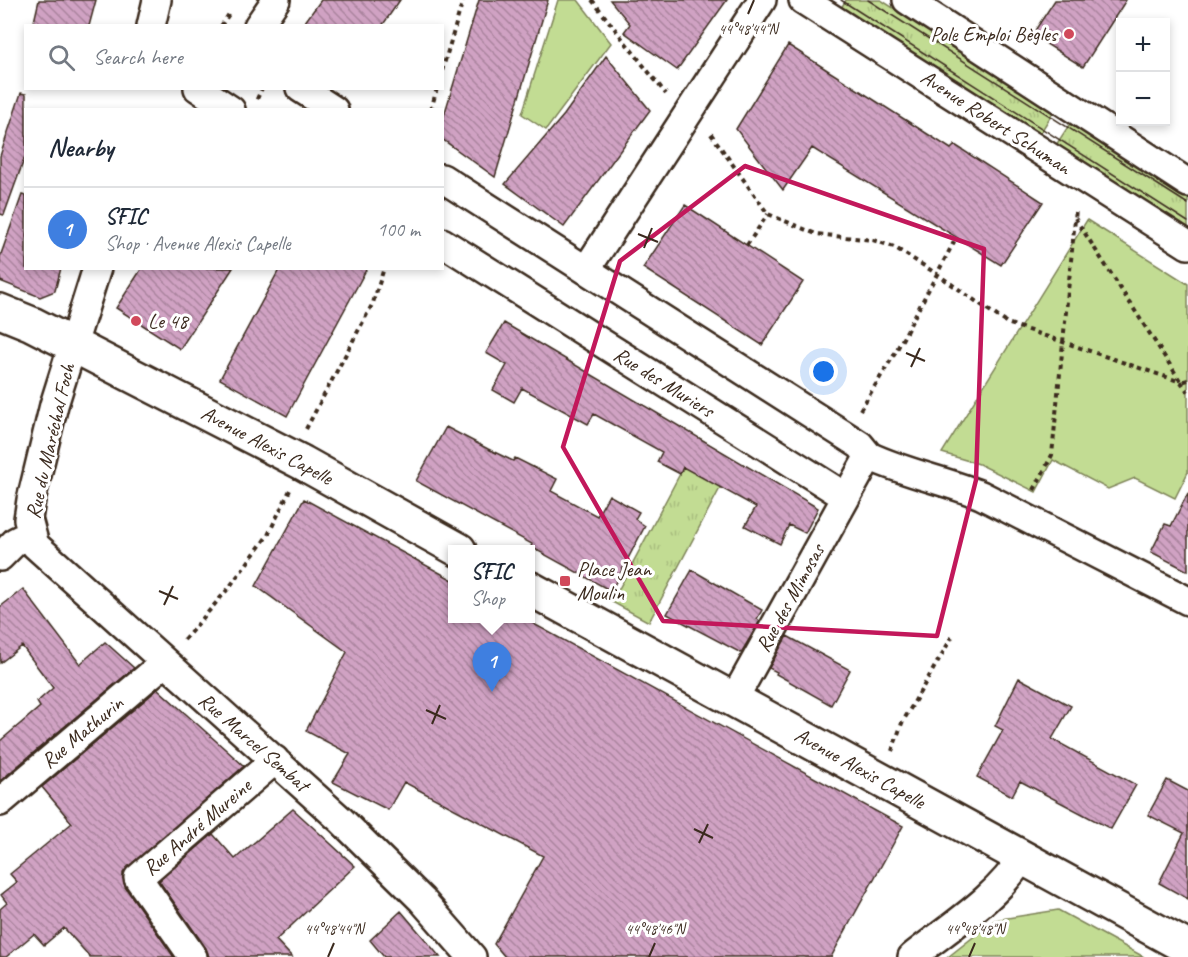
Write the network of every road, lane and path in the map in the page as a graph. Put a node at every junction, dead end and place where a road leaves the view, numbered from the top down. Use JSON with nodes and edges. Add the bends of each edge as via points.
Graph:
{"nodes":[{"id":1,"x":157,"y":0,"type":"edge"},
{"id":2,"x":276,"y":0,"type":"edge"},
{"id":3,"x":463,"y":0,"type":"edge"},
{"id":4,"x":592,"y":0,"type":"edge"},
{"id":5,"x":762,"y":0,"type":"edge"},
{"id":6,"x":803,"y":0,"type":"edge"},
{"id":7,"x":907,"y":0,"type":"edge"},
{"id":8,"x":233,"y":9,"type":"dead end"},
{"id":9,"x":151,"y":24,"type":"edge"},
{"id":10,"x":222,"y":24,"type":"edge"},
{"id":11,"x":259,"y":24,"type":"edge"},
{"id":12,"x":444,"y":64,"type":"edge"},
{"id":13,"x":303,"y":90,"type":"edge"},
{"id":14,"x":436,"y":90,"type":"edge"},
{"id":15,"x":331,"y":108,"type":"edge"},
{"id":16,"x":432,"y":108,"type":"edge"},
{"id":17,"x":689,"y":112,"type":"junction"},
{"id":18,"x":444,"y":179,"type":"edge"},
{"id":19,"x":1188,"y":183,"type":"edge"},
{"id":20,"x":1080,"y":203,"type":"dead end"},
{"id":21,"x":768,"y":214,"type":"junction"},
{"id":22,"x":1075,"y":217,"type":"junction"},
{"id":23,"x":956,"y":238,"type":"dead end"},
{"id":24,"x":444,"y":243,"type":"edge"},
{"id":25,"x":1188,"y":245,"type":"edge"},
{"id":26,"x":747,"y":246,"type":"dead end"},
{"id":27,"x":97,"y":270,"type":"edge"},
{"id":28,"x":383,"y":270,"type":"edge"},
{"id":29,"x":586,"y":270,"type":"junction"},
{"id":30,"x":937,"y":274,"type":"junction"},
{"id":31,"x":0,"y":311,"type":"edge"},
{"id":32,"x":1064,"y":342,"type":"junction"},
{"id":33,"x":73,"y":345,"type":"junction"},
{"id":34,"x":1188,"y":380,"type":"edge"},
{"id":35,"x":1181,"y":382,"type":"junction"},
{"id":36,"x":1188,"y":392,"type":"edge"},
{"id":37,"x":857,"y":416,"type":"dead end"},
{"id":38,"x":869,"y":456,"type":"junction"},
{"id":39,"x":303,"y":463,"type":"junction"},
{"id":40,"x":846,"y":497,"type":"junction"},
{"id":41,"x":1021,"y":514,"type":"junction"},
{"id":42,"x":30,"y":534,"type":"junction"},
{"id":43,"x":452,"y":545,"type":"edge"},
{"id":44,"x":0,"y":557,"type":"edge"},
{"id":45,"x":535,"y":591,"type":"edge"},
{"id":46,"x":1188,"y":601,"type":"edge"},
{"id":47,"x":952,"y":637,"type":"dead end"},
{"id":48,"x":164,"y":663,"type":"junction"},
{"id":49,"x":734,"y":699,"type":"junction"},
{"id":50,"x":274,"y":760,"type":"junction"},
{"id":51,"x":876,"y":777,"type":"junction"},
{"id":52,"x":0,"y":802,"type":"edge"},
{"id":53,"x":1022,"y":857,"type":"junction"},
{"id":54,"x":1188,"y":948,"type":"edge"},
{"id":55,"x":193,"y":957,"type":"edge"},
{"id":56,"x":472,"y":957,"type":"edge"},
{"id":57,"x":912,"y":957,"type":"edge"}],
"edges":[{"from":1,"to":9,"type":"street"},
{"from":2,"to":11,"type":"street"},
{"from":3,"to":12,"type":"path"},
{"from":4,"to":17,"type":"path","via":[[670,98]]},
{"from":5,"to":17,"type":"street"},
{"from":6,"to":25,"type":"street","name":"Avenue Robert Schuman"},
{"from":7,"to":19,"type":"street"},
{"from":8,"to":10,"type":"path"},
{"from":13,"to":15,"type":"street"},
{"from":14,"to":16,"type":"path"},
{"from":17,"to":21,"type":"path","via":[[706,123]]},
{"from":17,"to":29,"type":"street"},
{"from":18,"to":29,"type":"street"},
{"from":20,"to":22,"type":"path"},
{"from":21,"to":26,"type":"path"},
{"from":21,"to":30,"type":"path","via":[[816,234],[873,240],[894,247]]},
{"from":22,"to":32,"type":"path"},
{"from":22,"to":35,"type":"path"},
{"from":23,"to":30,"type":"path"},
{"from":24,"to":40,"type":"street","name":"Rue des Muriers"},
{"from":27,"to":33,"type":"street","name":"Rue du Maréchal Foch"},
{"from":28,"to":39,"type":"path","via":[[373,303],[305,432]]},
{"from":29,"to":38,"type":"street","via":[[860,445]]},
{"from":30,"to":32,"type":"path","via":[[1007,323]]},
{"from":30,"to":37,"type":"path"},
{"from":31,"to":33,"type":"street","name":"Avenue Alexis Capelle"},
{"from":32,"to":35,"type":"path"},
{"from":32,"to":41,"type":"path","via":[[1052,455]]},
{"from":33,"to":39,"type":"street","name":"Avenue Alexis Capelle"},
{"from":33,"to":42,"type":"street","name":"Rue du Maréchal Foch","via":[[54,405],[32,500]]},
{"from":34,"to":35,"type":"path"},
{"from":35,"to":36,"type":"path"},
{"from":38,"to":40,"type":"street"},
{"from":38,"to":41,"type":"street","via":[[918,476],[945,481]]},
{"from":39,"to":43,"type":"street","name":"Avenue Alexis Capelle"},
{"from":39,"to":48,"type":"path","via":[[268,535],[228,589]]},
{"from":40,"to":49,"type":"street","name":"Rue des Mimosas"},
{"from":41,"to":46,"type":"street"},
{"from":42,"to":44,"type":"street","name":"Rue du Maréchal Foch"},
{"from":42,"to":48,"type":"street","name":"Rue Marcel Sembat","via":[[35,544]]},
{"from":45,"to":49,"type":"street","name":"Avenue Alexis Capelle"},
{"from":47,"to":51,"type":"path"},
{"from":48,"to":50,"type":"street","name":"Rue Marcel Sembat"},
{"from":48,"to":52,"type":"street","name":"Rue Mathurin"},
{"from":49,"to":51,"type":"street","name":"Avenue Alexis Capelle"},
{"from":50,"to":55,"type":"street","name":"Rue André Mureine","via":[[138,878]]},
{"from":50,"to":56,"type":"street","name":"Rue Marcel Sembat","via":[[374,852]]},
{"from":51,"to":53,"type":"street","name":"Avenue Alexis Capelle"},
{"from":53,"to":54,"type":"street","name":"Avenue Alexis Capelle"},
{"from":53,"to":57,"type":"street","via":[[1015,870],[991,893]]}]}
